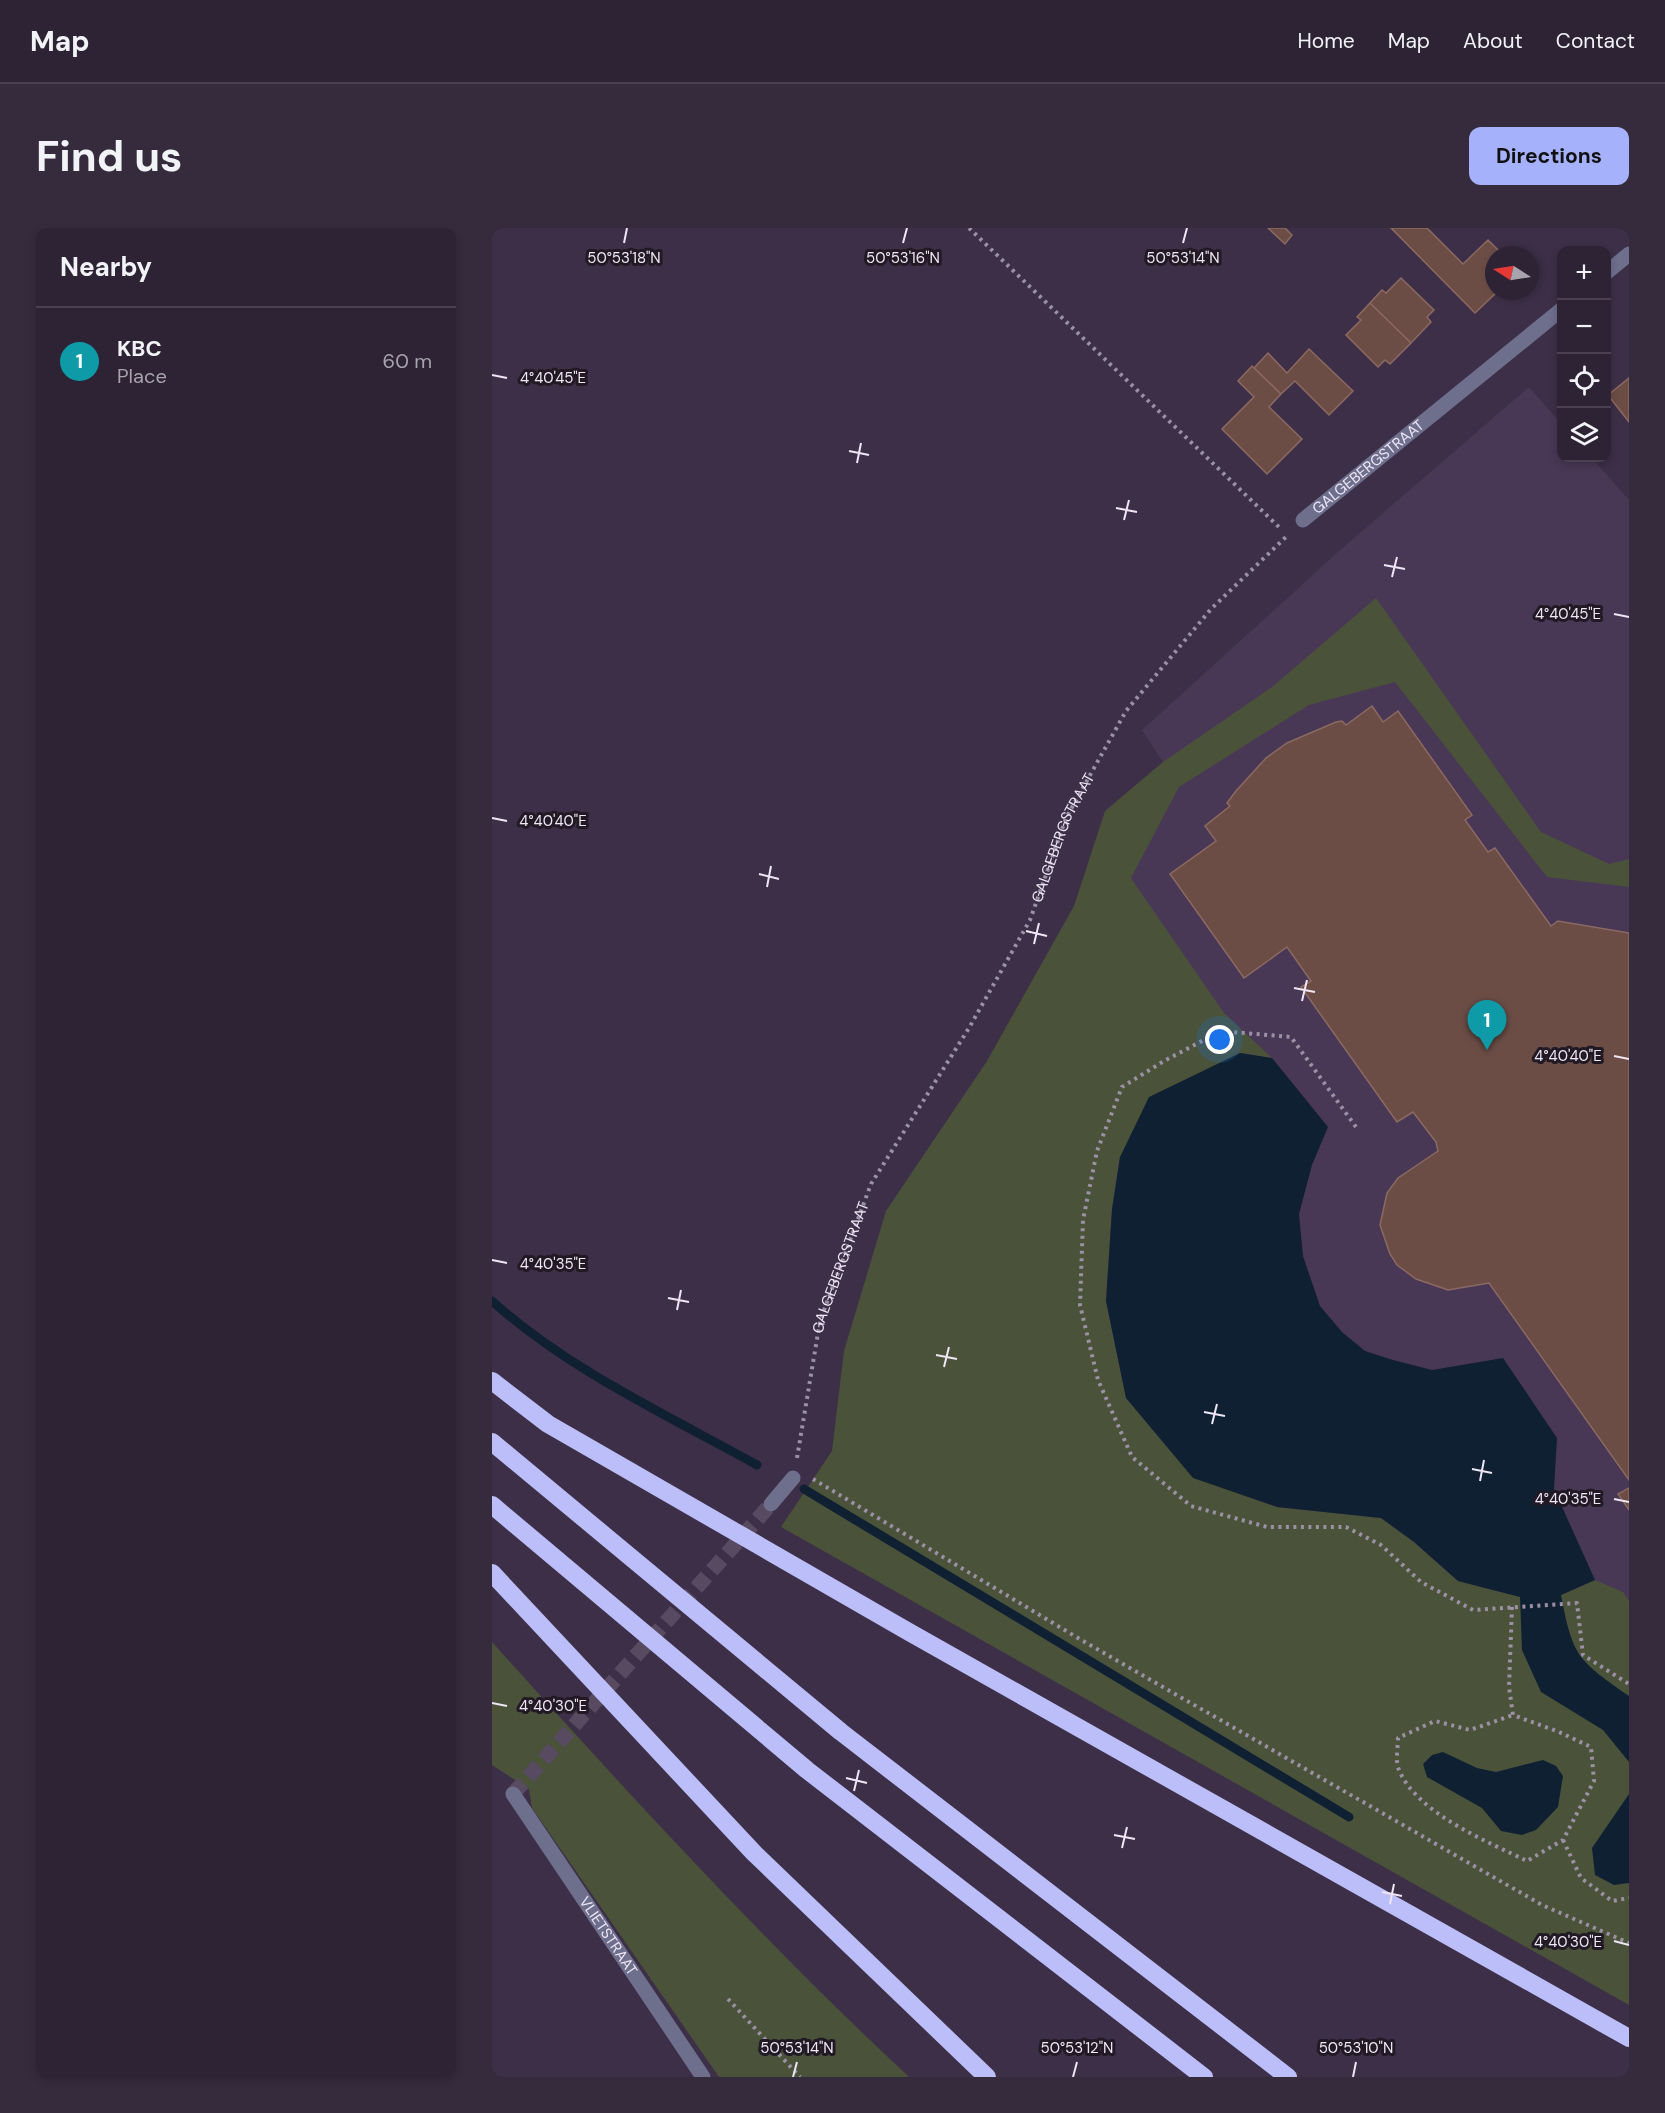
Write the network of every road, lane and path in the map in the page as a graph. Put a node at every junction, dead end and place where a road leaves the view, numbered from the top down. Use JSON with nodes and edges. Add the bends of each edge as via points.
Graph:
{"nodes":[{"id":1,"x":969,"y":228,"type":"edge"},
{"id":2,"x":1629,"y":254,"type":"edge"},
{"id":3,"x":1611,"y":269,"type":"edge"},
{"id":4,"x":1557,"y":313,"type":"edge"},
{"id":5,"x":1303,"y":520,"type":"joint"},
{"id":6,"x":1288,"y":535,"type":"junction"},
{"id":7,"x":1356,"y":1127,"type":"dead end"},
{"id":8,"x":492,"y":1381,"type":"edge"},
{"id":9,"x":492,"y":1442,"type":"edge"},
{"id":10,"x":792,"y":1478,"type":"junction"},
{"id":11,"x":771,"y":1504,"type":"tunnel mouth"},
{"id":12,"x":492,"y":1505,"type":"edge"},
{"id":13,"x":492,"y":1574,"type":"edge"},
{"id":14,"x":1512,"y":1607,"type":"junction"},
{"id":15,"x":1629,"y":1684,"type":"edge"},
{"id":16,"x":1513,"y":1715,"type":"junction"},
{"id":17,"x":513,"y":1794,"type":"dead end"},
{"id":18,"x":1563,"y":1840,"type":"junction"},
{"id":19,"x":1629,"y":1898,"type":"edge"},
{"id":20,"x":1629,"y":1943,"type":"edge"},
{"id":21,"x":728,"y":1999,"type":"dead end"},
{"id":22,"x":1629,"y":2038,"type":"edge"},
{"id":23,"x":703,"y":2077,"type":"edge"},
{"id":24,"x":800,"y":2077,"type":"edge"},
{"id":25,"x":987,"y":2077,"type":"edge"},
{"id":26,"x":1204,"y":2077,"type":"edge"},
{"id":27,"x":1288,"y":2077,"type":"edge"}],
"edges":[{"from":1,"to":6,"type":"path"},
{"from":2,"to":3,"type":"street"},
{"from":4,"to":5,"type":"street","name":"GALGEBERGSTRAAT"},
{"from":5,"to":6,"type":"path","name":"GALGEBERGSTRAAT"},
{"from":6,"to":10,"type":"path","name":"GALGEBERGSTRAAT","via":[[1211,609],[1126,711],[1066,818],[1030,920],[969,1028],[872,1184],[820,1321]]},
{"from":7,"to":14,"type":"path","via":[[1291,1037],[1221,1031],[1122,1087],[1097,1151],[1083,1220],[1080,1305],[1098,1380],[1132,1457],[1191,1506],[1267,1527],[1346,1527],[1381,1545],[1421,1582],[1473,1610]]},
{"from":8,"to":22,"type":"highway","via":[[548,1424]]},
{"from":9,"to":27,"type":"highway","via":[[841,1732]]},
{"from":10,"to":11,"type":"street"},
{"from":10,"to":20,"type":"path","via":[[814,1479],[1083,1641],[1542,1905]]},
{"from":12,"to":26,"type":"highway","via":[[807,1770]]},
{"from":13,"to":25,"type":"highway","via":[[754,1853]]},
{"from":14,"to":15,"type":"path","via":[[1577,1603],[1583,1655]]},
{"from":14,"to":16,"type":"path","via":[[1509,1687]]},
{"from":16,"to":18,"type":"path","via":[[1591,1747],[1594,1781]]},
{"from":16,"to":18,"type":"path","via":[[1470,1730],[1435,1721],[1398,1738],[1398,1768],[1417,1799],[1483,1840],[1527,1861]]},
{"from":17,"to":23,"type":"street","name":"VLIETSTRAAT"},
{"from":18,"to":19,"type":"path","via":[[1581,1878],[1612,1901]]},
{"from":21,"to":24,"type":"path"}]}
